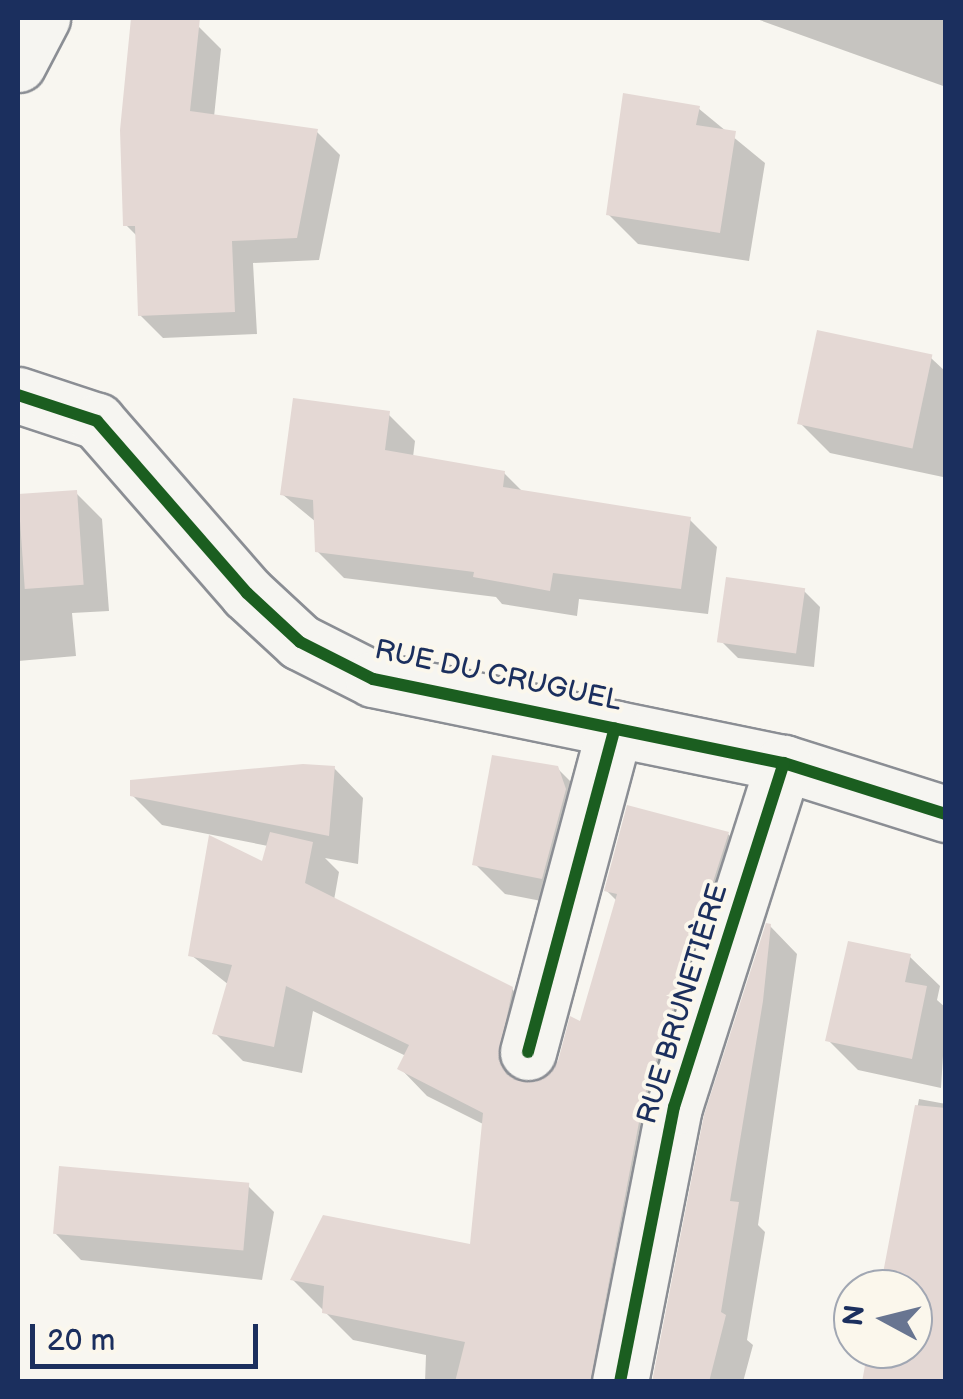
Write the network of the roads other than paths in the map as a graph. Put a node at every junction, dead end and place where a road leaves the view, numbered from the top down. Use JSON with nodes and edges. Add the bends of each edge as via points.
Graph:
{"nodes":[{"id":1,"x":42,"y":18,"type":"edge"},
{"id":2,"x":18,"y":64,"type":"edge"},
{"id":3,"x":18,"y":394,"type":"edge"},
{"id":4,"x":616,"y":728,"type":"junction"},
{"id":5,"x":784,"y":763,"type":"junction"},
{"id":6,"x":946,"y":814,"type":"edge"},
{"id":7,"x":528,"y":1052,"type":"dead end"},
{"id":8,"x":620,"y":1382,"type":"edge"}],
"edges":[{"from":1,"to":2,"type":"street"},
{"from":3,"to":4,"type":"street","name":"RUE DU CRUGUEL","via":[[97,420],[247,593],[300,642],[374,678]]},
{"from":4,"to":5,"type":"street","name":"RUE DU CRUGUEL"},
{"from":4,"to":7,"type":"street"},
{"from":5,"to":6,"type":"street","name":"RUE DU CRUGUEL"},
{"from":5,"to":8,"type":"street","name":"RUE BRUNETIÈRE","via":[[674,1107]]}]}
